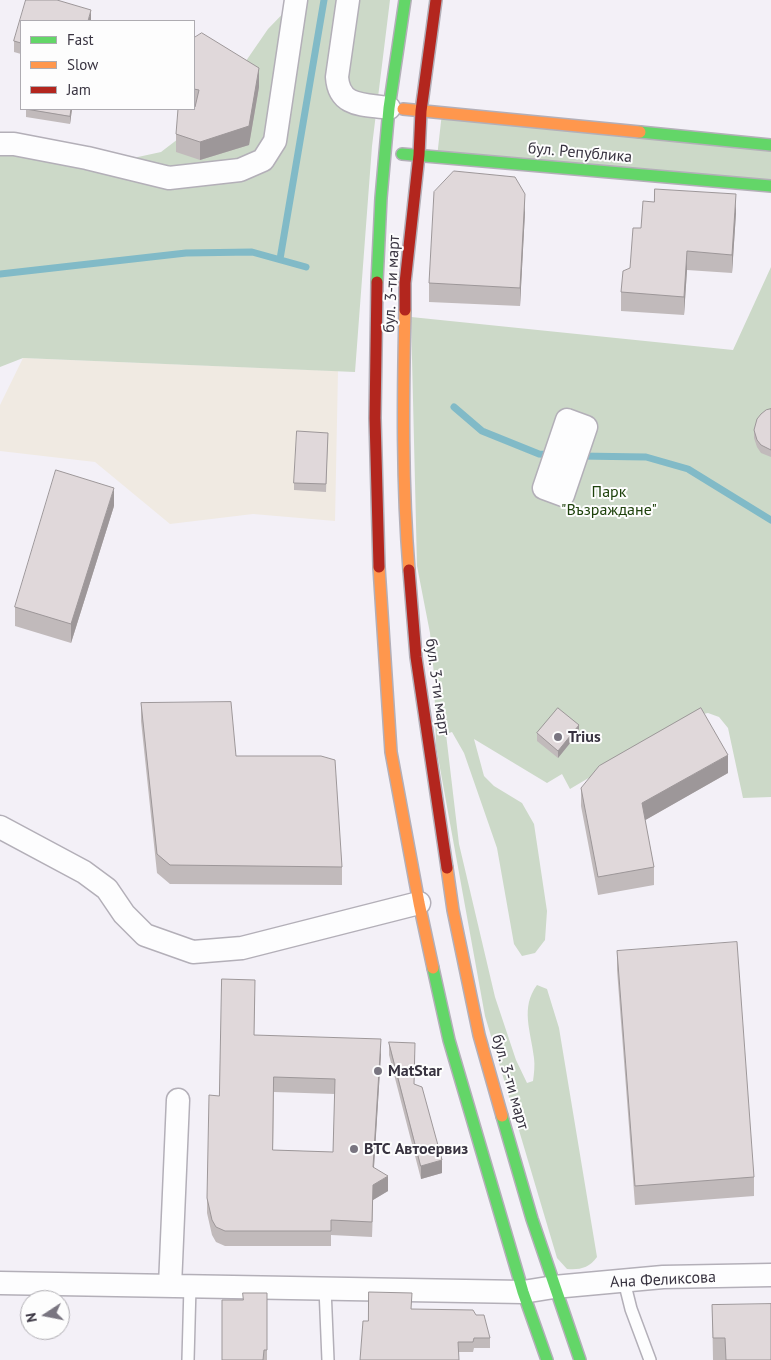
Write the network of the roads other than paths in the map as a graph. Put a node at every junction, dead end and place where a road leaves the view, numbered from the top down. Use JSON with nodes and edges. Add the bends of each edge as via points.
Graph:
{"nodes":[{"id":1,"x":296,"y":0,"type":"edge"},
{"id":2,"x":348,"y":0,"type":"edge"},
{"id":3,"x":405,"y":0,"type":"edge"},
{"id":4,"x":436,"y":0,"type":"edge"},
{"id":5,"x":389,"y":108,"type":"junction"},
{"id":6,"x":421,"y":111,"type":"junction"},
{"id":7,"x":0,"y":144,"type":"edge"},
{"id":8,"x":771,"y":145,"type":"edge"},
{"id":9,"x":385,"y":154,"type":"junction"},
{"id":10,"x":419,"y":155,"type":"junction"},
{"id":11,"x":771,"y":186,"type":"edge"},
{"id":12,"x":0,"y":827,"type":"edge"},
{"id":13,"x":419,"y":903,"type":"junction"},
{"id":14,"x":178,"y":1100,"type":"dead end"},
{"id":15,"x":771,"y":1275,"type":"edge"},
{"id":16,"x":624,"y":1281,"type":"junction"},
{"id":17,"x":0,"y":1282,"type":"edge"},
{"id":18,"x":180,"y":1286,"type":"junction"},
{"id":19,"x":554,"y":1287,"type":"junction"},
{"id":20,"x":325,"y":1288,"type":"junction"},
{"id":21,"x":523,"y":1292,"type":"junction"},
{"id":22,"x":188,"y":1360,"type":"edge"},
{"id":23,"x":328,"y":1360,"type":"edge"},
{"id":24,"x":547,"y":1360,"type":"edge"},
{"id":25,"x":580,"y":1360,"type":"edge"},
{"id":26,"x":650,"y":1360,"type":"edge"}],
"edges":[{"from":1,"to":7,"type":"street","via":[[274,141],[263,160],[240,170],[169,178],[87,158]]},
{"from":2,"to":5,"type":"street","via":[[337,88],[344,98],[352,102]]},
{"from":3,"to":5,"type":"street","name":"бул. 3-ти март"},
{"from":4,"to":6,"type":"street","name":"бул. 3-ти март"},
{"from":5,"to":6,"type":"street","name":"бул. Република"},
{"from":5,"to":9,"type":"street","name":"бул. 3-ти март"},
{"from":6,"to":8,"type":"street","name":"бул. Република"},
{"from":6,"to":10,"type":"street","name":"бул. 3-ти март"},
{"from":9,"to":10,"type":"street","name":"бул. Република"},
{"from":9,"to":13,"type":"street","name":"бул. 3-ти март","via":[[376,307],[377,530],[391,752]]},
{"from":10,"to":11,"type":"street","name":"бул. Република"},
{"from":10,"to":19,"type":"street","name":"бул. 3-ти март","via":[[406,283],[403,412],[405,517],[416,657],[453,910],[479,1035]]},
{"from":12,"to":13,"type":"street","via":[[84,872],[108,889],[124,914],[145,935],[193,952],[242,948]]},
{"from":13,"to":21,"type":"street","name":"бул. 3-ти март","via":[[449,1040]]},
{"from":14,"to":18,"type":"street"},
{"from":15,"to":16,"type":"street","name":"Ана Феликсова"},
{"from":16,"to":19,"type":"street","name":"Ана Феликсова"},
{"from":16,"to":26,"type":"lane"},
{"from":17,"to":18,"type":"street","name":"Ана Феликсова"},
{"from":18,"to":20,"type":"street","name":"Ана Феликсова"},
{"from":18,"to":22,"type":"lane"},
{"from":19,"to":21,"type":"street","name":"Ана Феликсова"},
{"from":19,"to":25,"type":"street","name":"бул. 3-ти март"},
{"from":20,"to":21,"type":"street","name":"Ана Феликсова"},
{"from":20,"to":23,"type":"lane"},
{"from":21,"to":24,"type":"street","name":"бул. 3-ти март"}]}
